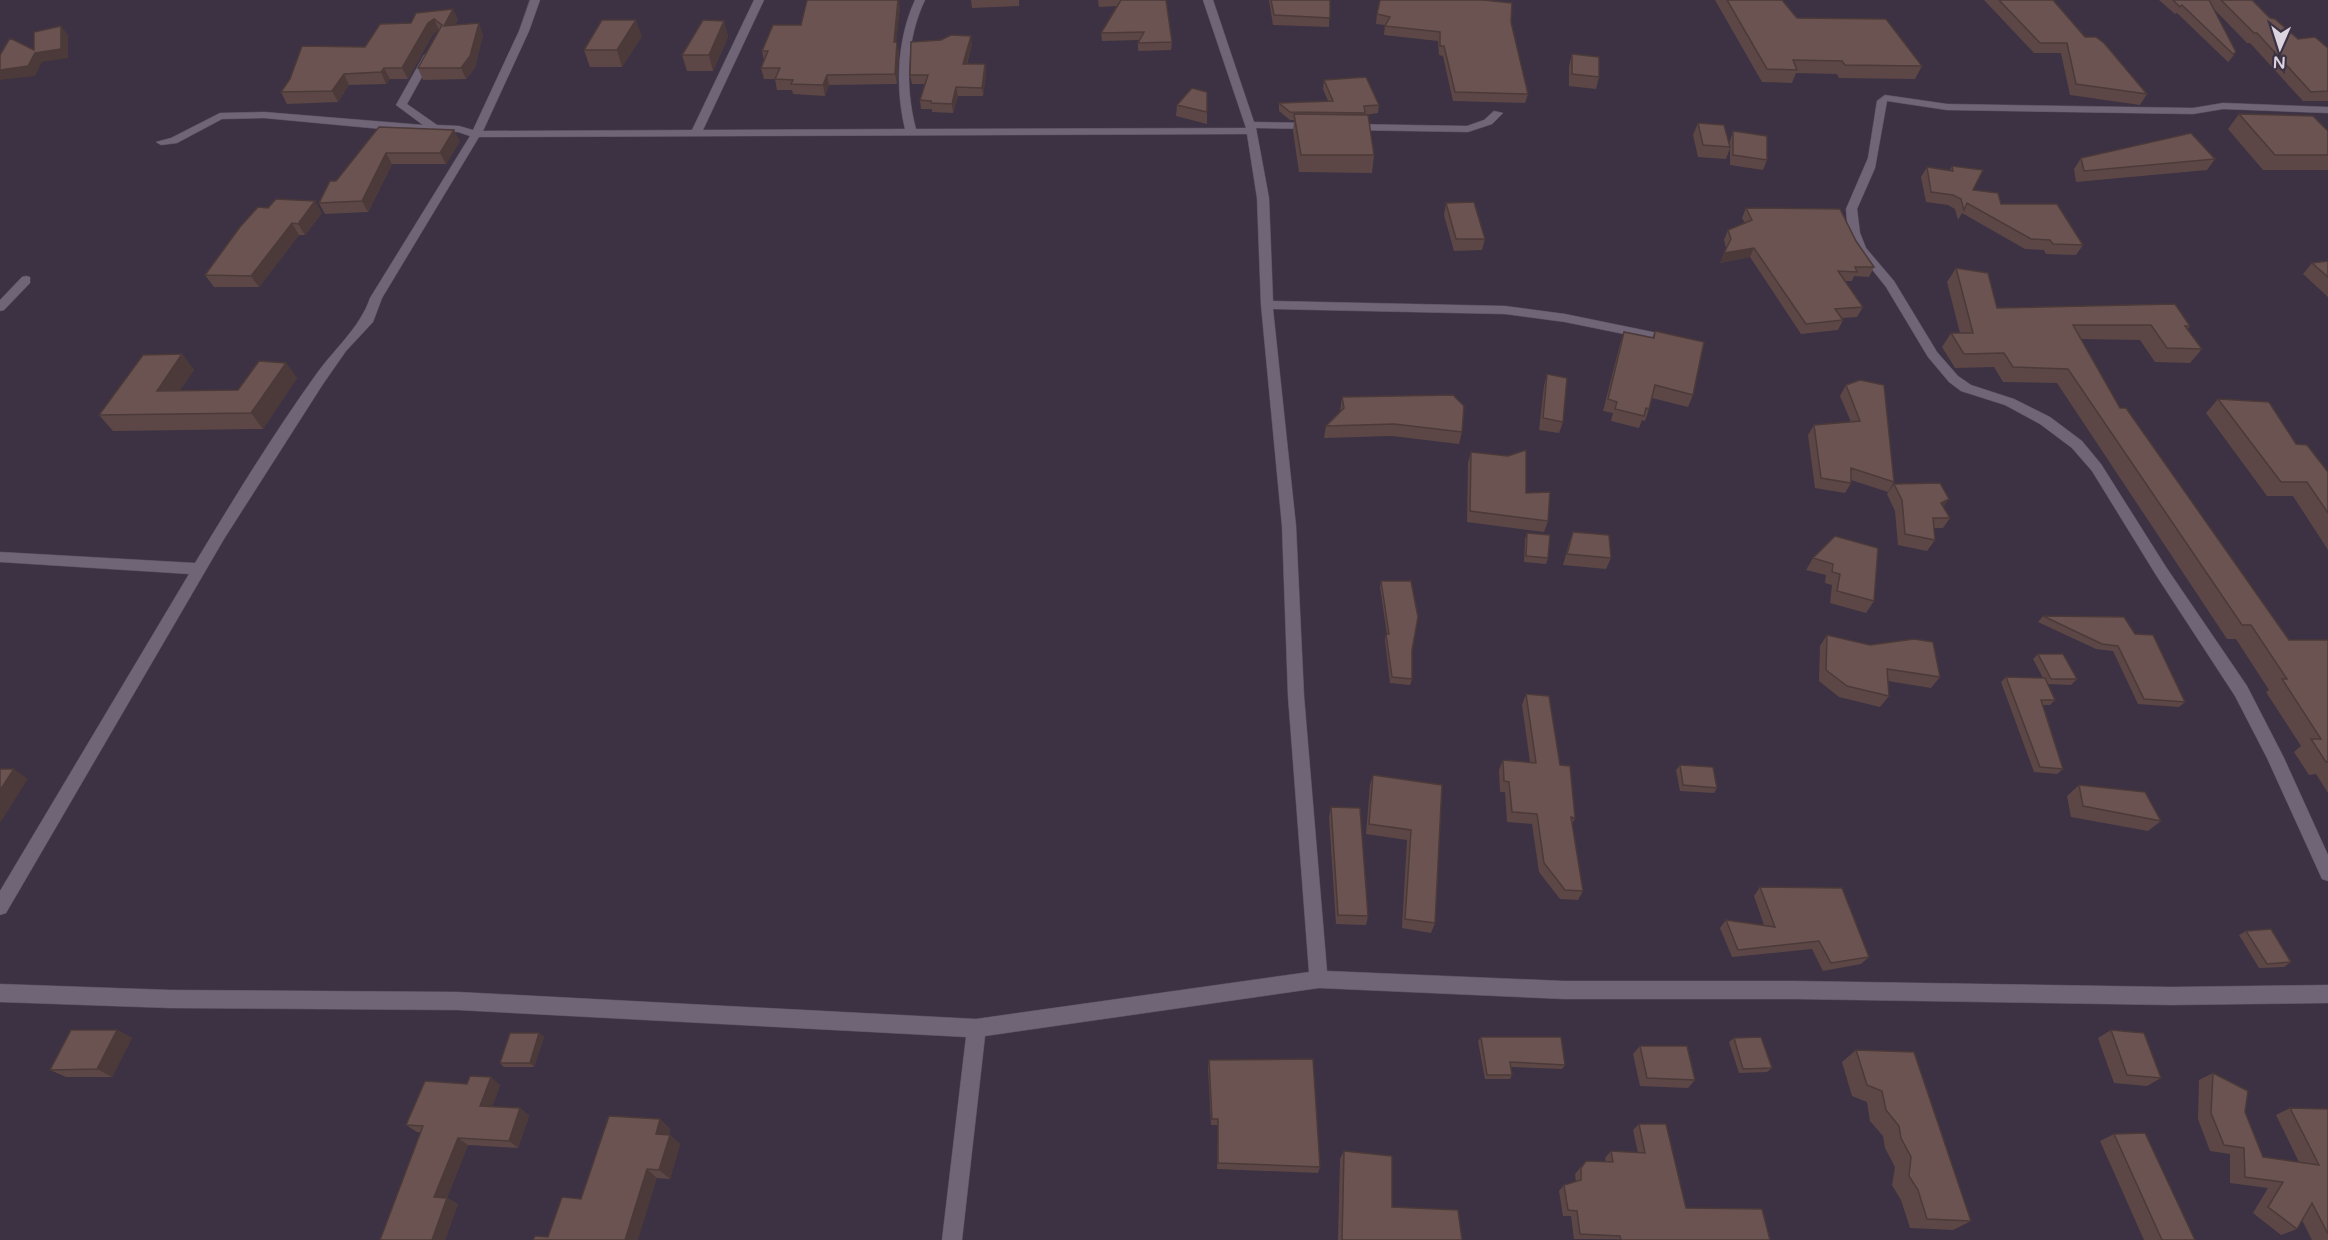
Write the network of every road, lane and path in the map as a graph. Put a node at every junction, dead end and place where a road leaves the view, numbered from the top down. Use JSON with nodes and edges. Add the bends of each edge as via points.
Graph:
{"nodes":[{"id":1,"x":535,"y":0,"type":"edge"},
{"id":2,"x":759,"y":0,"type":"edge"},
{"id":3,"x":920,"y":0,"type":"edge"},
{"id":4,"x":1208,"y":0,"type":"edge"},
{"id":5,"x":435,"y":43,"type":"edge"},
{"id":6,"x":2326,"y":111,"type":"edge"},
{"id":7,"x":1498,"y":113,"type":"dead end"},
{"id":8,"x":433,"y":127,"type":"junction"},
{"id":9,"x":1250,"y":128,"type":"junction"},
{"id":10,"x":911,"y":132,"type":"junction"},
{"id":11,"x":696,"y":133,"type":"junction"},
{"id":12,"x":476,"y":134,"type":"junction"},
{"id":13,"x":161,"y":142,"type":"dead end"},
{"id":14,"x":26,"y":280,"type":"dead end"},
{"id":15,"x":1267,"y":305,"type":"junction"},
{"id":16,"x":0,"y":307,"type":"edge"},
{"id":17,"x":1682,"y":342,"type":"edge"},
{"id":18,"x":0,"y":557,"type":"edge"},
{"id":19,"x":199,"y":569,"type":"junction"},
{"id":20,"x":2328,"y":873,"type":"edge"},
{"id":21,"x":0,"y":907,"type":"edge"},
{"id":22,"x":1319,"y":979,"type":"junction"},
{"id":23,"x":0,"y":993,"type":"edge"},
{"id":24,"x":2328,"y":994,"type":"edge"},
{"id":25,"x":976,"y":1028,"type":"junction"},
{"id":26,"x":952,"y":1240,"type":"edge"}],
"edges":[{"from":1,"to":12,"type":"street"},
{"from":2,"to":11,"type":"street"},
{"from":3,"to":10,"type":"street","via":[[909,26],[905,100]]},
{"from":4,"to":9,"type":"street"},
{"from":5,"to":8,"type":"street","via":[[401,105]]},
{"from":6,"to":20,"type":"street","via":[[2223,106],[2193,111],[1947,106],[1885,98],[1877,119],[1873,160],[1850,205],[1862,253],[1890,285],[1950,376],[1976,393],[2026,410],[2065,435],[2085,454],[2242,692]]},
{"from":7,"to":9,"type":"street","via":[[1488,122],[1468,129]]},
{"from":8,"to":12,"type":"street"},
{"from":8,"to":13,"type":"street","via":[[264,115],[220,116],[173,141]]},
{"from":9,"to":10,"type":"street"},
{"from":9,"to":15,"type":"street","via":[[1263,198]]},
{"from":10,"to":11,"type":"street"},
{"from":11,"to":12,"type":"street"},
{"from":12,"to":19,"type":"street","via":[[376,298],[369,319],[318,381]]},
{"from":14,"to":16,"type":"street"},
{"from":15,"to":17,"type":"street","via":[[1505,310]]},
{"from":15,"to":22,"type":"street","via":[[1289,526],[1296,696]]},
{"from":18,"to":19,"type":"street"},
{"from":19,"to":21,"type":"street"},
{"from":22,"to":24,"type":"street","via":[[1564,990]]},
{"from":22,"to":25,"type":"street"},
{"from":23,"to":25,"type":"street","via":[[159,999],[458,1001]]},
{"from":25,"to":26,"type":"street"}]}
